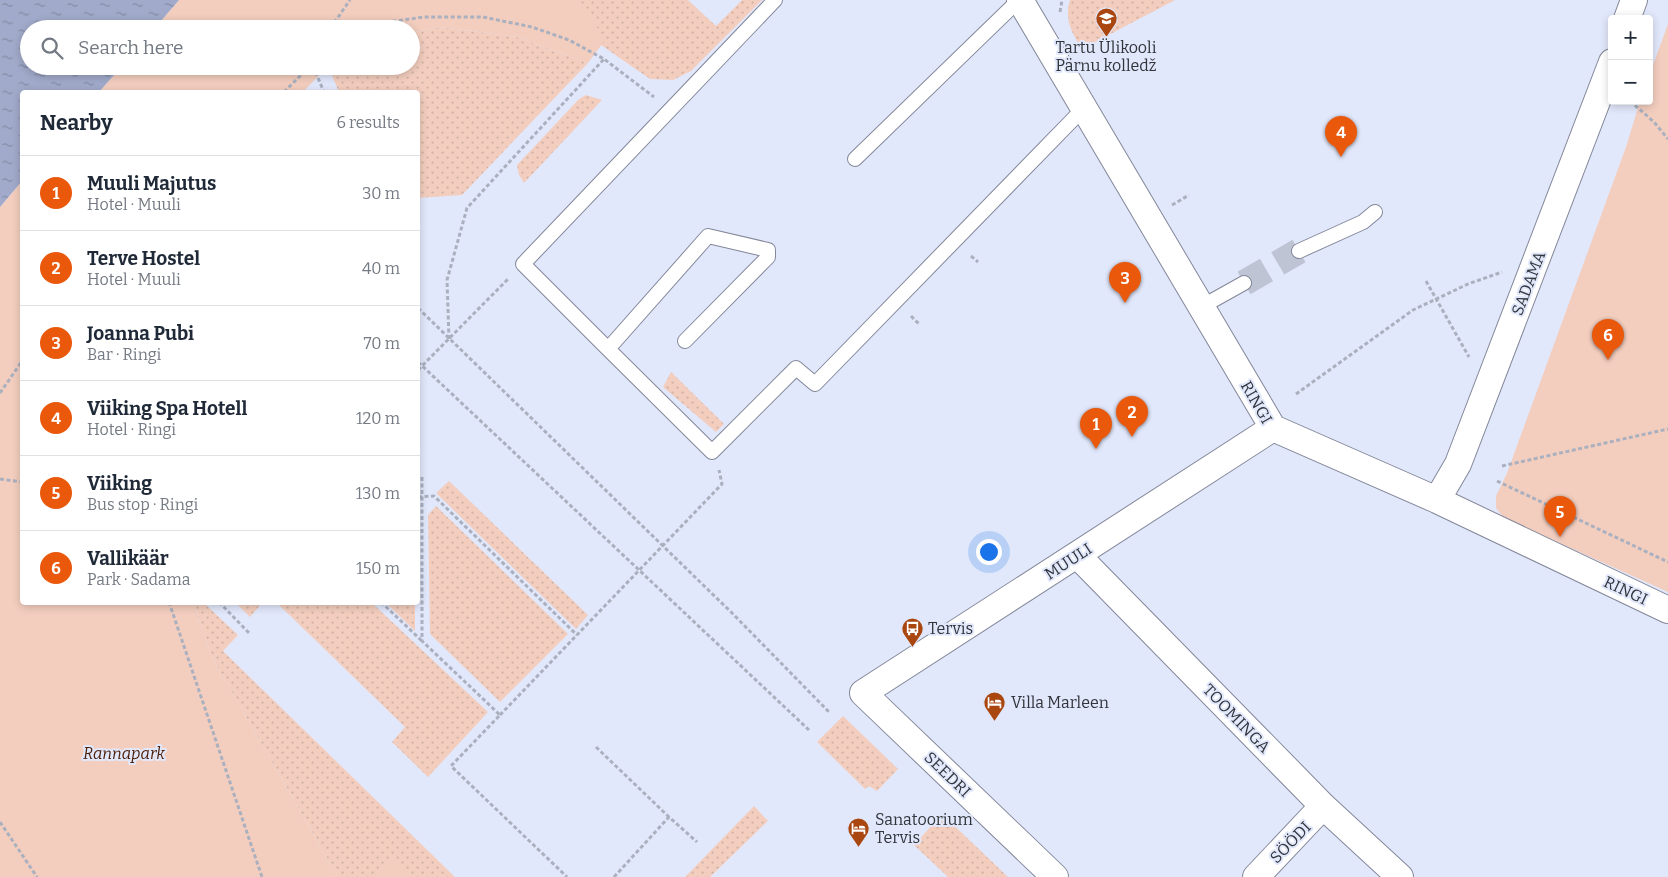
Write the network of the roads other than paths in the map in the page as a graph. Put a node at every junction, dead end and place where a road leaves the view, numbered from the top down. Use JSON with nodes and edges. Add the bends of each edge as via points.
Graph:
{"nodes":[{"id":1,"x":775,"y":0,"type":"edge"},
{"id":2,"x":1019,"y":0,"type":"edge"},
{"id":3,"x":1634,"y":0,"type":"edge"},
{"id":4,"x":1628,"y":15,"type":"edge"},
{"id":5,"x":1608,"y":72,"type":"edge"},
{"id":6,"x":1084,"y":108,"type":"junction"},
{"id":7,"x":855,"y":159,"type":"dead end"},
{"id":8,"x":1375,"y":212,"type":"dead end"},
{"id":9,"x":1299,"y":251,"type":"tunnel mouth"},
{"id":10,"x":1244,"y":283,"type":"tunnel mouth"},
{"id":11,"x":1201,"y":307,"type":"junction"},
{"id":12,"x":685,"y":341,"type":"dead end"},
{"id":13,"x":608,"y":349,"type":"junction"},
{"id":14,"x":1273,"y":428,"type":"junction"},
{"id":15,"x":1437,"y":500,"type":"junction"},
{"id":16,"x":1077,"y":555,"type":"junction"},
{"id":17,"x":1668,"y":610,"type":"edge"},
{"id":18,"x":863,"y":693,"type":"joint"},
{"id":19,"x":1323,"y":806,"type":"junction"},
{"id":20,"x":1055,"y":877,"type":"edge"},
{"id":21,"x":1256,"y":877,"type":"edge"},
{"id":22,"x":1400,"y":877,"type":"edge"}],
"edges":[{"from":1,"to":13,"type":"lane","via":[[523,264]]},
{"from":2,"to":6,"type":"street","name":"RINGI"},
{"from":2,"to":7,"type":"lane"},
{"from":3,"to":4,"type":"street"},
{"from":5,"to":15,"type":"street","name":"SADAMA","via":[[1458,464]]},
{"from":6,"to":11,"type":"street","name":"RINGI"},
{"from":6,"to":13,"type":"lane","via":[[815,384],[796,368],[712,452]]},
{"from":8,"to":9,"type":"lane","via":[[1363,222]]},
{"from":10,"to":11,"type":"lane"},
{"from":11,"to":14,"type":"street","name":"RINGI"},
{"from":12,"to":13,"type":"lane","via":[[768,257],[768,250],[708,236]]},
{"from":14,"to":15,"type":"street","name":"RINGI"},
{"from":14,"to":16,"type":"street","name":"MUULI"},
{"from":15,"to":17,"type":"street","name":"RINGI"},
{"from":16,"to":18,"type":"street","name":"MUULI"},
{"from":16,"to":19,"type":"street","name":"TOOMINGA"},
{"from":18,"to":20,"type":"street","name":"SEEDRI"},
{"from":19,"to":21,"type":"street","name":"SÖÖDI"},
{"from":19,"to":22,"type":"street","name":"TOOMINGA"}]}
